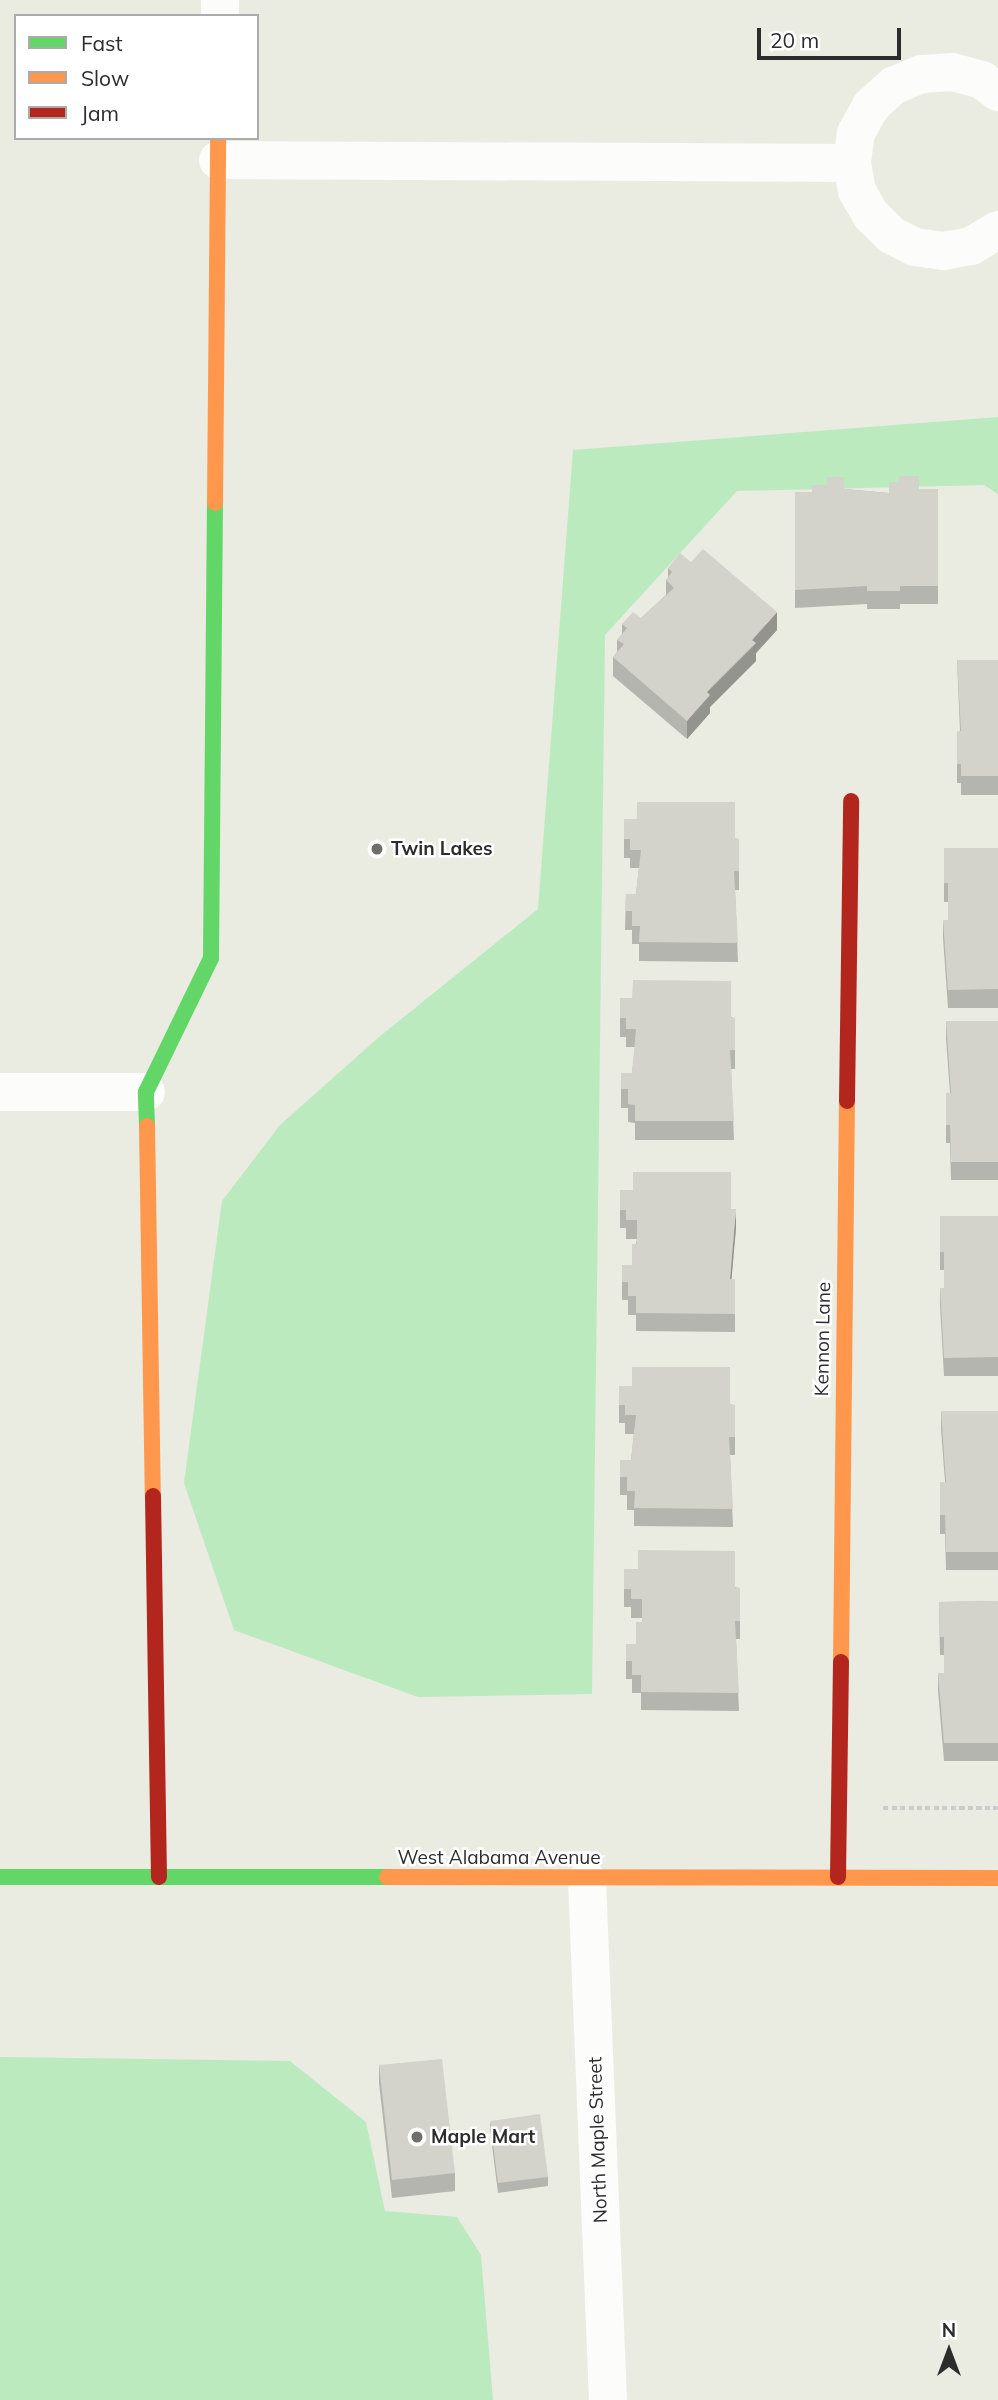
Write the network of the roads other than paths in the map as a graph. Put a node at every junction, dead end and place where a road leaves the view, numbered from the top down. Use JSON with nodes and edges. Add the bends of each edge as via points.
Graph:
{"nodes":[{"id":1,"x":998,"y":92,"type":"edge"},
{"id":2,"x":218,"y":149,"type":"edge"},
{"id":3,"x":852,"y":163,"type":"junction"},
{"id":4,"x":998,"y":230,"type":"edge"},
{"id":5,"x":851,"y":801,"type":"dead end"},
{"id":6,"x":0,"y":1092,"type":"edge"},
{"id":7,"x":146,"y":1092,"type":"junction"},
{"id":8,"x":0,"y":1877,"type":"edge"},
{"id":9,"x":159,"y":1877,"type":"junction"},
{"id":10,"x":838,"y":1877,"type":"junction"},
{"id":11,"x":998,"y":1878,"type":"edge"},
{"id":12,"x":587,"y":1880,"type":"junction"},
{"id":13,"x":608,"y":2400,"type":"edge"}],
"edges":[{"from":1,"to":3,"type":"street","via":[[982,80],[952,72],[921,74],[893,86],[871,106],[856,133]]},
{"from":2,"to":3,"type":"street"},
{"from":2,"to":7,"type":"street","via":[[211,958]]},
{"from":3,"to":4,"type":"street","via":[[857,191],[871,215],[891,234],[915,247],[943,251],[971,246]]},
{"from":5,"to":10,"type":"street","name":"Kennon Lane"},
{"from":6,"to":7,"type":"street"},
{"from":7,"to":9,"type":"street"},
{"from":8,"to":9,"type":"street","name":"West Alabama Avenue"},
{"from":9,"to":12,"type":"street","name":"West Alabama Avenue"},
{"from":10,"to":11,"type":"street","name":"West Alabama Avenue"},
{"from":10,"to":12,"type":"street","name":"West Alabama Avenue"},
{"from":12,"to":13,"type":"street","name":"North Maple Street"}]}
